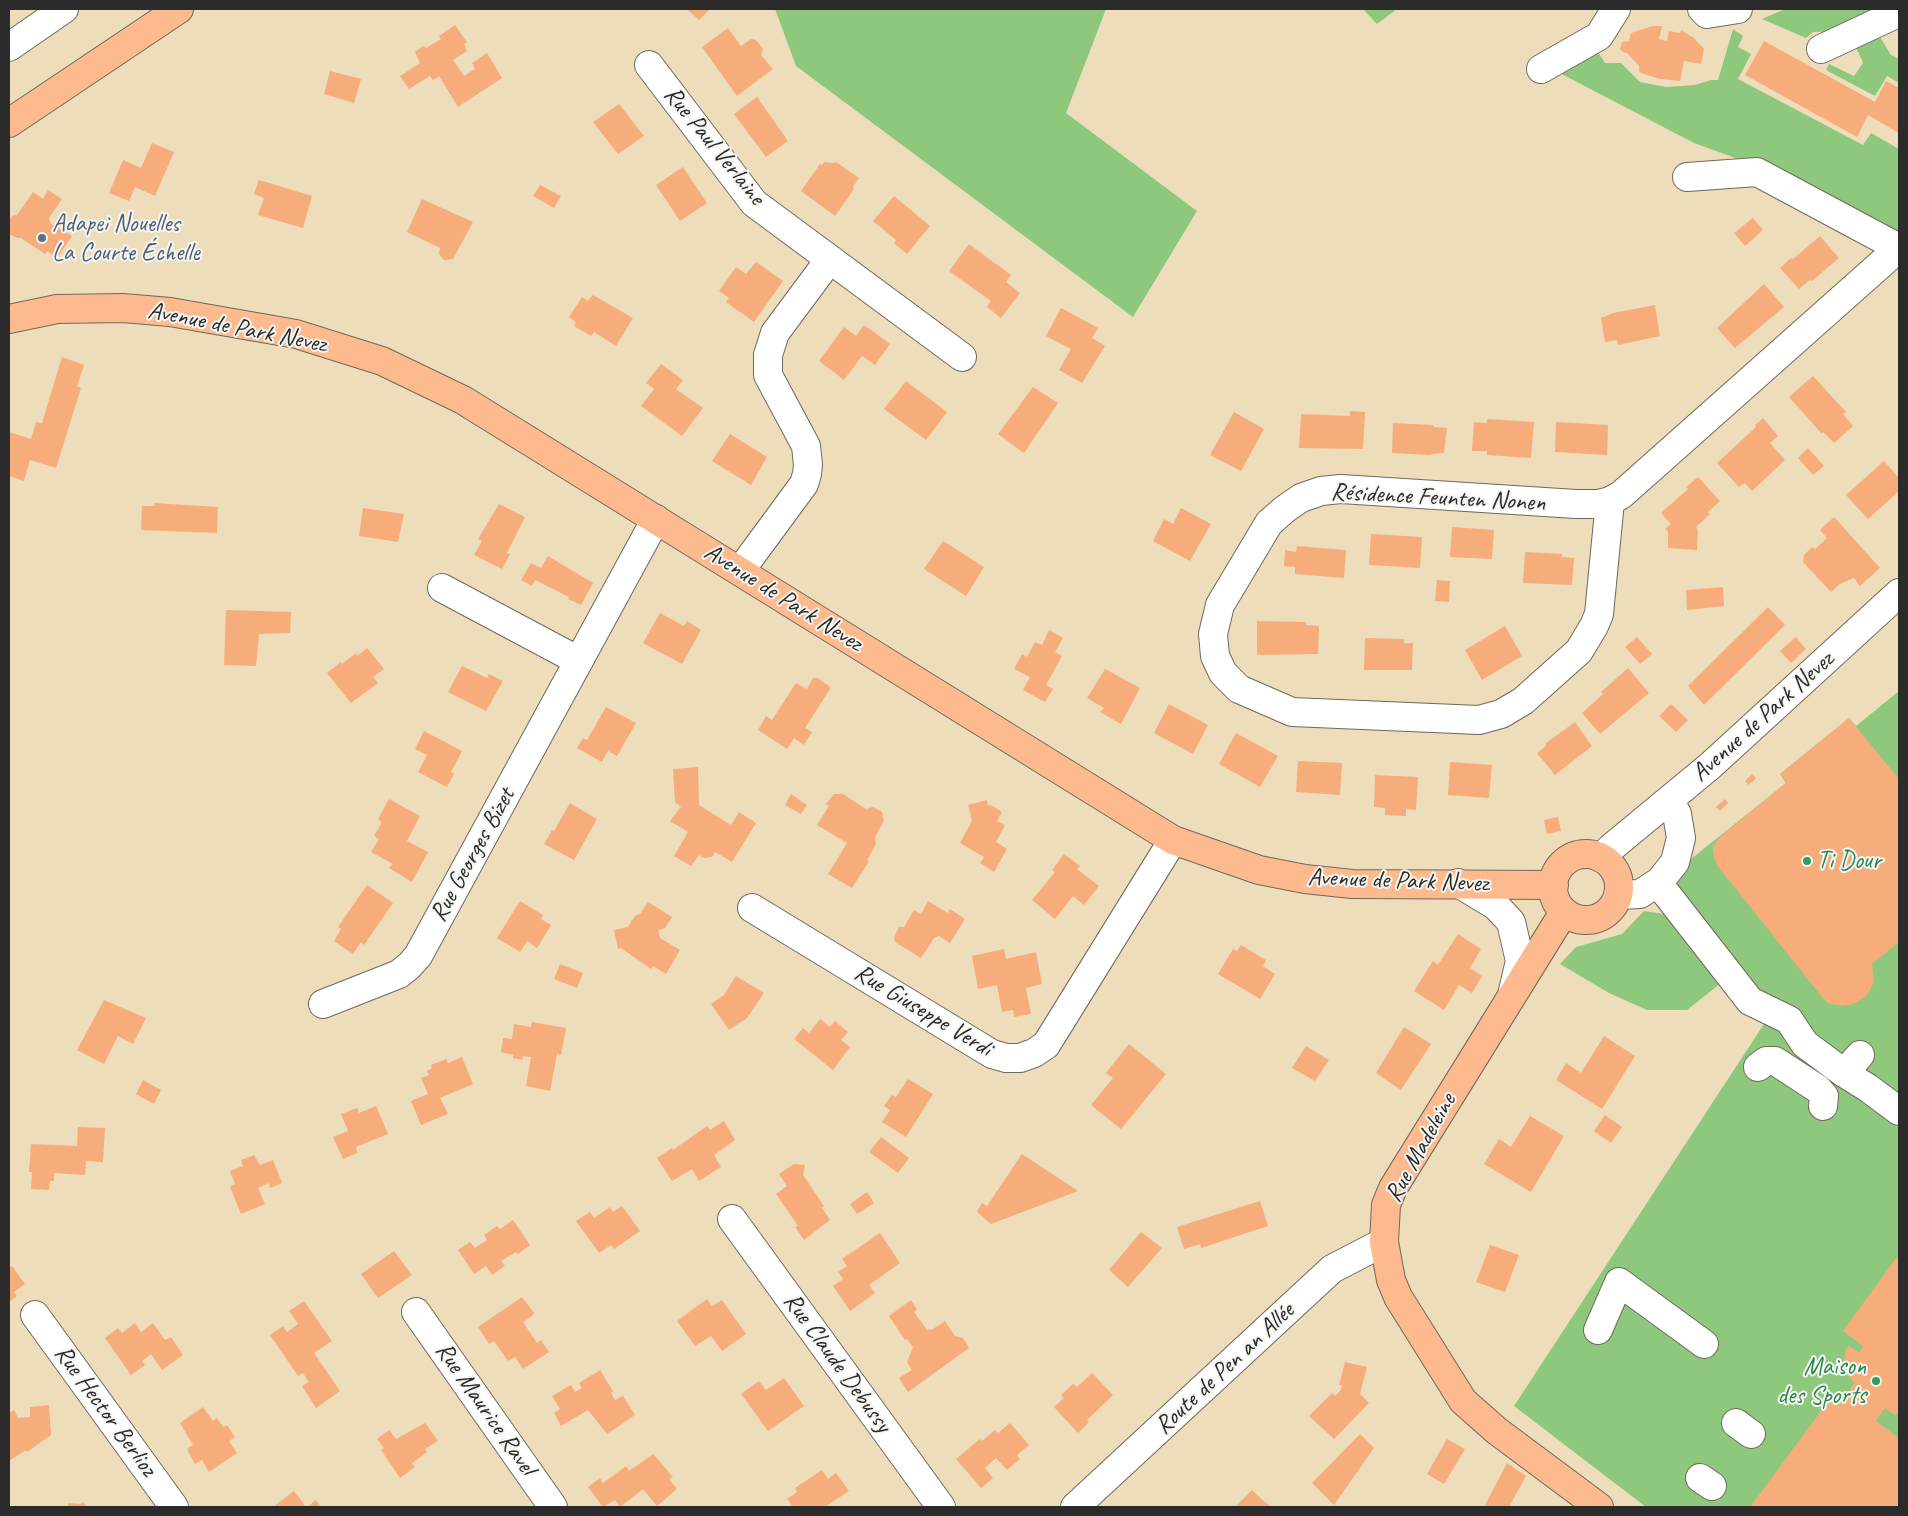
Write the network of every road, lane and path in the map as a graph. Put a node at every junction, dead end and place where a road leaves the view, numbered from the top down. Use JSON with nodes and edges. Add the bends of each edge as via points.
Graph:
{"nodes":[{"id":1,"x":64,"y":9,"type":"edge"},
{"id":2,"x":179,"y":9,"type":"edge"},
{"id":3,"x":1616,"y":9,"type":"edge"},
{"id":4,"x":1702,"y":9,"type":"edge"},
{"id":5,"x":1738,"y":9,"type":"edge"},
{"id":6,"x":1896,"y":15,"type":"edge"},
{"id":7,"x":9,"y":47,"type":"edge"},
{"id":8,"x":1821,"y":48,"type":"dead end"},
{"id":9,"x":650,"y":65,"type":"dead end"},
{"id":10,"x":1541,"y":70,"type":"dead end"},
{"id":11,"x":9,"y":123,"type":"edge"},
{"id":12,"x":1687,"y":177,"type":"dead end"},
{"id":13,"x":1899,"y":248,"type":"edge"},
{"id":14,"x":830,"y":259,"type":"junction"},
{"id":15,"x":9,"y":319,"type":"edge"},
{"id":16,"x":962,"y":357,"type":"dead end"},
{"id":17,"x":1610,"y":501,"type":"junction"},
{"id":18,"x":656,"y":519,"type":"junction"},
{"id":19,"x":740,"y":571,"type":"junction"},
{"id":20,"x":442,"y":588,"type":"dead end"},
{"id":21,"x":1899,"y":594,"type":"edge"},
{"id":22,"x":579,"y":661,"type":"junction"},
{"id":23,"x":1668,"y":800,"type":"junction"},
{"id":24,"x":1173,"y":840,"type":"junction"},
{"id":25,"x":1602,"y":858,"type":"junction"},
{"id":26,"x":1458,"y":883,"type":"junction"},
{"id":27,"x":1658,"y":883,"type":"junction"},
{"id":28,"x":1554,"y":885,"type":"junction"},
{"id":29,"x":1618,"y":895,"type":"junction"},
{"id":30,"x":752,"y":908,"type":"dead end"},
{"id":31,"x":1564,"y":912,"type":"junction"},
{"id":32,"x":1512,"y":997,"type":"junction"},
{"id":33,"x":324,"y":1004,"type":"dead end"},
{"id":34,"x":1758,"y":1067,"type":"dead end"},
{"id":35,"x":1823,"y":1106,"type":"dead end"},
{"id":36,"x":1899,"y":1111,"type":"edge"},
{"id":37,"x":732,"y":1219,"type":"dead end"},
{"id":38,"x":1384,"y":1242,"type":"junction"},
{"id":39,"x":416,"y":1312,"type":"dead end"},
{"id":40,"x":35,"y":1315,"type":"dead end"},
{"id":41,"x":1598,"y":1330,"type":"dead end"},
{"id":42,"x":1704,"y":1344,"type":"dead end"},
{"id":43,"x":174,"y":1507,"type":"edge"},
{"id":44,"x":554,"y":1507,"type":"edge"},
{"id":45,"x":941,"y":1507,"type":"edge"},
{"id":46,"x":1075,"y":1507,"type":"edge"},
{"id":47,"x":1599,"y":1507,"type":"edge"}],
"edges":[{"from":1,"to":7,"type":"street"},
{"from":2,"to":11,"type":"main road"},
{"from":3,"to":10,"type":"street","via":[[1599,36]]},
{"from":4,"to":5,"type":"street","via":[[1707,14]]},
{"from":6,"to":8,"type":"street"},
{"from":9,"to":14,"type":"street","name":"Rue Paul Verlaine","via":[[754,203]]},
{"from":12,"to":13,"type":"street","via":[[1757,172]]},
{"from":13,"to":17,"type":"street","name":"Résidence Feunten Nonen","via":[[1621,495]]},
{"from":14,"to":16,"type":"street","name":"Rue Paul Verlaine"},
{"from":14,"to":19,"type":"street","via":[[775,332],[768,355],[768,375],[806,446],[808,465],[804,484]]},
{"from":15,"to":18,"type":"main road","name":"Avenue de Park Nevez","via":[[57,309],[124,308],[170,312],[296,334],[382,361],[463,400]]},
{"from":17,"to":17,"type":"street","name":"Résidence Feunten Nonen","via":[[1576,504],[1340,488],[1301,498],[1269,522],[1220,605],[1213,634],[1215,656],[1223,673],[1239,688],[1292,712],[1479,720],[1501,714],[1522,701],[1579,651],[1594,626],[1599,614]]},
{"from":18,"to":19,"type":"main road","name":"Avenue de Park Nevez"},
{"from":18,"to":22,"type":"street","name":"Rue Georges Bizet"},
{"from":19,"to":24,"type":"main road","name":"Avenue de Park Nevez"},
{"from":20,"to":22,"type":"street"},
{"from":21,"to":23,"type":"street","name":"Avenue de Park Nevez","via":[[1710,766]]},
{"from":22,"to":33,"type":"street","name":"Rue Georges Bizet","via":[[418,956],[399,974]]},
{"from":23,"to":25,"type":"street","name":"Avenue de Park Nevez"},
{"from":23,"to":27,"type":"street","via":[[1677,814],[1680,838],[1675,862]]},
{"from":24,"to":26,"type":"main road","name":"Avenue de Park Nevez","via":[[1258,870],[1305,879],[1352,884]]},
{"from":24,"to":30,"type":"street","name":"Rue Giuseppe Verdi","via":[[1046,1045],[1020,1058],[992,1054]]},
{"from":25,"to":28,"type":"main road","via":[[1590,853],[1570,857],[1556,873]]},
{"from":25,"to":29,"type":"main road","via":[[1609,862],[1620,880]]},
{"from":26,"to":28,"type":"main road","name":"Avenue de Park Nevez"},
{"from":26,"to":32,"type":"street","via":[[1496,906],[1511,922],[1520,961]]},
{"from":27,"to":29,"type":"street","via":[[1640,894]]},
{"from":27,"to":36,"type":"street","via":[[1750,1001],[1789,1020],[1806,1044],[1852,1064],[1868,1088]]},
{"from":28,"to":31,"type":"main road","via":[[1553,894]]},
{"from":29,"to":31,"type":"main road","via":[[1617,901],[1603,916],[1583,920]]},
{"from":31,"to":32,"type":"main road","name":"Rue Madeleine"},
{"from":32,"to":38,"type":"main road","name":"Rue Madeleine","via":[[1393,1188],[1386,1205]]},
{"from":34,"to":35,"type":"street","via":[[1766,1061],[1775,1061],[1818,1089],[1824,1096]]},
{"from":37,"to":45,"type":"street","name":"Rue Claude Debussy"},
{"from":38,"to":46,"type":"street","name":"Route de Pen an Allée","via":[[1332,1269]]},
{"from":38,"to":47,"type":"main road","name":"Rue Madeleine","via":[[1398,1297],[1463,1401],[1497,1431]]},
{"from":39,"to":44,"type":"street","name":"Rue Maurice Ravel"},
{"from":40,"to":43,"type":"street","name":"Rue Hector Berlioz"},
{"from":41,"to":42,"type":"street","via":[[1619,1282]]}]}
